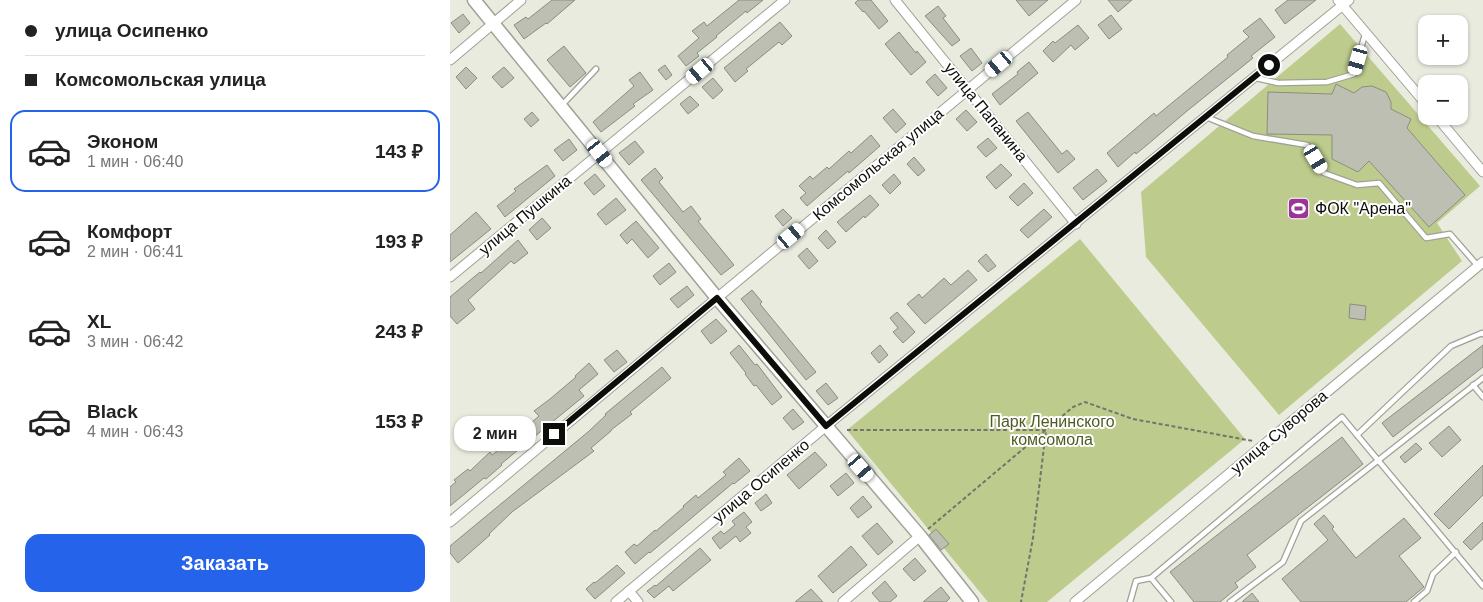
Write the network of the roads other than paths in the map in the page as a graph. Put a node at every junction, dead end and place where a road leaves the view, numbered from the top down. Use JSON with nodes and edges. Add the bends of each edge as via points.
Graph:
{"nodes":[{"id":1,"x":474,"y":0,"type":"edge"},
{"id":2,"x":522,"y":0,"type":"edge"},
{"id":3,"x":786,"y":0,"type":"edge"},
{"id":4,"x":895,"y":0,"type":"edge"},
{"id":5,"x":1076,"y":0,"type":"edge"},
{"id":6,"x":1343,"y":2,"type":"edge"},
{"id":7,"x":493,"y":23,"type":"junction"},
{"id":8,"x":1366,"y":33,"type":"junction"},
{"id":9,"x":450,"y":60,"type":"edge"},
{"id":10,"x":596,"y":69,"type":"dead end"},
{"id":11,"x":1254,"y":77,"type":"junction"},
{"id":12,"x":969,"y":90,"type":"junction"},
{"id":13,"x":1418,"y":95,"type":"edge"},
{"id":14,"x":561,"y":106,"type":"junction"},
{"id":15,"x":1206,"y":117,"type":"junction"},
{"id":16,"x":1444,"y":125,"type":"edge"},
{"id":17,"x":600,"y":153,"type":"junction"},
{"id":18,"x":1483,"y":172,"type":"edge"},
{"id":19,"x":1076,"y":224,"type":"junction"},
{"id":20,"x":1480,"y":264,"type":"edge"},
{"id":21,"x":450,"y":277,"type":"edge"},
{"id":22,"x":717,"y":298,"type":"junction"},
{"id":23,"x":1483,"y":334,"type":"edge"},
{"id":24,"x":1483,"y":378,"type":"edge"},
{"id":25,"x":1473,"y":385,"type":"junction"},
{"id":26,"x":1483,"y":397,"type":"edge"},
{"id":27,"x":826,"y":426,"type":"junction"},
{"id":28,"x":1357,"y":435,"type":"junction"},
{"id":29,"x":1378,"y":460,"type":"junction"},
{"id":30,"x":450,"y":522,"type":"edge"},
{"id":31,"x":924,"y":532,"type":"junction"},
{"id":32,"x":1456,"y":552,"type":"junction"},
{"id":33,"x":1151,"y":578,"type":"junction"},
{"id":34,"x":1483,"y":586,"type":"edge"},
{"id":35,"x":629,"y":591,"type":"junction"},
{"id":36,"x":616,"y":602,"type":"edge"},
{"id":37,"x":638,"y":602,"type":"edge"},
{"id":38,"x":843,"y":602,"type":"edge"},
{"id":39,"x":972,"y":602,"type":"edge"},
{"id":40,"x":1075,"y":602,"type":"edge"},
{"id":41,"x":1130,"y":602,"type":"edge"},
{"id":42,"x":1172,"y":602,"type":"edge"},
{"id":43,"x":1230,"y":602,"type":"edge"},
{"id":44,"x":1414,"y":602,"type":"edge"}],
"edges":[{"from":1,"to":7,"type":"street"},
{"from":2,"to":7,"type":"street"},
{"from":3,"to":17,"type":"street","name":"улица Пушкина"},
{"from":4,"to":12,"type":"street","name":"улица Папанина"},
{"from":5,"to":12,"type":"street","name":"Комсомольская улица"},
{"from":6,"to":8,"type":"street"},
{"from":6,"to":11,"type":"street","name":"улица Осипенко"},
{"from":7,"to":9,"type":"street"},
{"from":7,"to":14,"type":"street"},
{"from":8,"to":11,"type":"lane","via":[[1354,74],[1327,82],[1278,83]]},
{"from":8,"to":13,"type":"street"},
{"from":10,"to":14,"type":"lane"},
{"from":11,"to":15,"type":"street","name":"улица Осипенко"},
{"from":12,"to":19,"type":"street","name":"улица Папанина"},
{"from":12,"to":22,"type":"street","name":"Комсомольская улица"},
{"from":14,"to":17,"type":"street"},
{"from":15,"to":19,"type":"street","name":"улица Осипенко"},
{"from":15,"to":20,"type":"lane","via":[[1253,136],[1307,145],[1324,173],[1357,186],[1379,183],[1426,238],[1450,234]]},
{"from":16,"to":18,"type":"street"},
{"from":17,"to":21,"type":"street","name":"улица Пушкина"},
{"from":17,"to":22,"type":"street"},
{"from":19,"to":27,"type":"street","name":"улица Осипенко"},
{"from":20,"to":40,"type":"street","name":"улица Суворова"},
{"from":22,"to":27,"type":"street"},
{"from":22,"to":30,"type":"street","name":"Комсомольская улица"},
{"from":23,"to":28,"type":"lane","via":[[1451,346]]},
{"from":24,"to":25,"type":"lane"},
{"from":25,"to":26,"type":"lane"},
{"from":25,"to":29,"type":"lane"},
{"from":27,"to":31,"type":"street"},
{"from":27,"to":35,"type":"street","name":"улица Осипенко"},
{"from":28,"to":29,"type":"lane"},
{"from":28,"to":33,"type":"lane","via":[[1342,417]]},
{"from":29,"to":32,"type":"lane"},
{"from":29,"to":43,"type":"lane","via":[[1301,521],[1284,562]]},
{"from":31,"to":38,"type":"street"},
{"from":31,"to":39,"type":"street"},
{"from":32,"to":34,"type":"lane"},
{"from":32,"to":44,"type":"lane","via":[[1434,574],[1428,591]]},
{"from":33,"to":41,"type":"lane","via":[[1136,581]]},
{"from":33,"to":42,"type":"lane"},
{"from":35,"to":36,"type":"street","name":"улица Осипенко"},
{"from":35,"to":37,"type":"street"}]}
